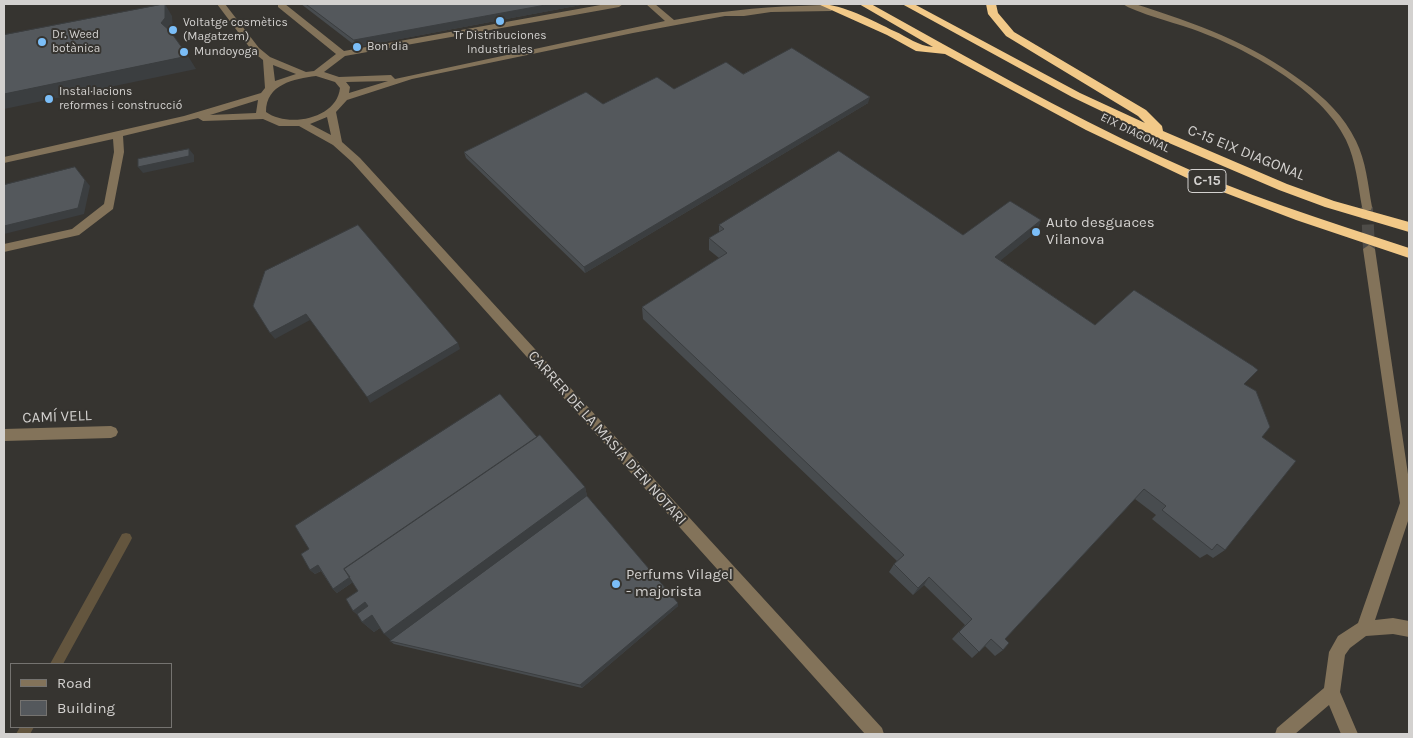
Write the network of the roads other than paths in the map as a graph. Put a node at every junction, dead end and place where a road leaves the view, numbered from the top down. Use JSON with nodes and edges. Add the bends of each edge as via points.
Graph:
{"nodes":[{"id":1,"x":222,"y":4,"type":"edge"},
{"id":2,"x":619,"y":4,"type":"edge"},
{"id":3,"x":650,"y":4,"type":"edge"},
{"id":4,"x":735,"y":4,"type":"edge"},
{"id":5,"x":864,"y":4,"type":"edge"},
{"id":6,"x":906,"y":4,"type":"edge"},
{"id":7,"x":991,"y":4,"type":"edge"},
{"id":8,"x":1127,"y":4,"type":"edge"},
{"id":9,"x":281,"y":5,"type":"edge"},
{"id":10,"x":827,"y":6,"type":"edge"},
{"id":11,"x":725,"y":13,"type":"junction"},
{"id":12,"x":672,"y":23,"type":"junction"},
{"id":13,"x":950,"y":52,"type":"junction"},
{"id":14,"x":342,"y":54,"type":"junction"},
{"id":15,"x":268,"y":59,"type":"junction"},
{"id":16,"x":318,"y":73,"type":"junction"},
{"id":17,"x":304,"y":74,"type":"junction"},
{"id":18,"x":410,"y":77,"type":"junction"},
{"id":19,"x":338,"y":80,"type":"junction"},
{"id":20,"x":267,"y":92,"type":"junction"},
{"id":21,"x":343,"y":98,"type":"junction"},
{"id":22,"x":330,"y":112,"type":"junction"},
{"id":23,"x":265,"y":116,"type":"junction"},
{"id":24,"x":186,"y":119,"type":"junction"},
{"id":25,"x":301,"y":123,"type":"junction"},
{"id":26,"x":118,"y":134,"type":"junction"},
{"id":27,"x":1166,"y":137,"type":"junction"},
{"id":28,"x":337,"y":143,"type":"junction"},
{"id":29,"x":4,"y":160,"type":"edge"},
{"id":30,"x":1367,"y":207,"type":"tunnel mouth"},
{"id":31,"x":1409,"y":227,"type":"edge"},
{"id":32,"x":4,"y":248,"type":"edge"},
{"id":33,"x":1369,"y":248,"type":"tunnel mouth"},
{"id":34,"x":1409,"y":253,"type":"edge"},
{"id":35,"x":111,"y":432,"type":"dead end"},
{"id":36,"x":4,"y":435,"type":"edge"},
{"id":37,"x":1408,"y":509,"type":"edge"},
{"id":38,"x":1364,"y":628,"type":"junction"},
{"id":39,"x":1409,"y":629,"type":"edge"},
{"id":40,"x":1332,"y":692,"type":"junction"},
{"id":41,"x":876,"y":734,"type":"edge"},
{"id":42,"x":1282,"y":734,"type":"edge"},
{"id":43,"x":1350,"y":734,"type":"edge"}],
"edges":[{"from":1,"to":15,"type":"street","via":[[256,50]]},
{"from":2,"to":14,"type":"street"},
{"from":3,"to":12,"type":"street"},
{"from":4,"to":11,"type":"street"},
{"from":5,"to":13,"type":"highway","name":"EIX DIAGONAL","number":"C-15"},
{"from":6,"to":27,"type":"highway","name":"C-15 EIX DIAGONAL","number":"C-15","via":[[1076,95]]},
{"from":7,"to":27,"type":"highway","via":[[993,14],[1010,34],[1142,113]]},
{"from":8,"to":30,"type":"street","via":[[1215,33],[1252,50],[1282,68],[1326,104],[1346,130],[1358,156]]},
{"from":9,"to":14,"type":"street"},
{"from":10,"to":11,"type":"street"},
{"from":10,"to":13,"type":"highway","via":[[920,49]]},
{"from":11,"to":12,"type":"street"},
{"from":12,"to":18,"type":"street"},
{"from":13,"to":34,"type":"highway","name":"EIX DIAGONAL","number":"C-15","via":[[1123,144],[1197,177],[1298,216]]},
{"from":14,"to":16,"type":"street"},
{"from":15,"to":17,"type":"street"},
{"from":15,"to":20,"type":"street"},
{"from":16,"to":17,"type":"street"},
{"from":16,"to":19,"type":"street"},
{"from":17,"to":20,"type":"street","via":[[291,77]]},
{"from":18,"to":19,"type":"street"},
{"from":18,"to":21,"type":"street"},
{"from":19,"to":21,"type":"street","via":[[345,87]]},
{"from":20,"to":23,"type":"street","via":[[260,104],[261,113]]},
{"from":20,"to":24,"type":"street"},
{"from":21,"to":22,"type":"street"},
{"from":22,"to":25,"type":"street"},
{"from":22,"to":28,"type":"street"},
{"from":23,"to":24,"type":"street"},
{"from":23,"to":25,"type":"street","via":[[284,123]]},
{"from":24,"to":26,"type":"street"},
{"from":25,"to":28,"type":"street","name":"CARRER DE LA MASIA D'EN NOTARI"},
{"from":26,"to":29,"type":"street"},
{"from":26,"to":32,"type":"street","via":[[119,152],[110,206],[76,232]]},
{"from":27,"to":31,"type":"highway","name":"C-15 EIX DIAGONAL","number":"C-15","via":[[1330,204]]},
{"from":28,"to":41,"type":"street","name":"CARRER DE LA MASIA D'EN NOTARI"},
{"from":33,"to":37,"type":"street"},
{"from":35,"to":36,"type":"street","name":"CAMÍ VELL"},
{"from":37,"to":38,"type":"street"},
{"from":38,"to":39,"type":"street","via":[[1393,626]]},
{"from":38,"to":40,"type":"street","via":[[1344,642],[1337,652]]},
{"from":40,"to":42,"type":"street"},
{"from":40,"to":43,"type":"street"}]}
